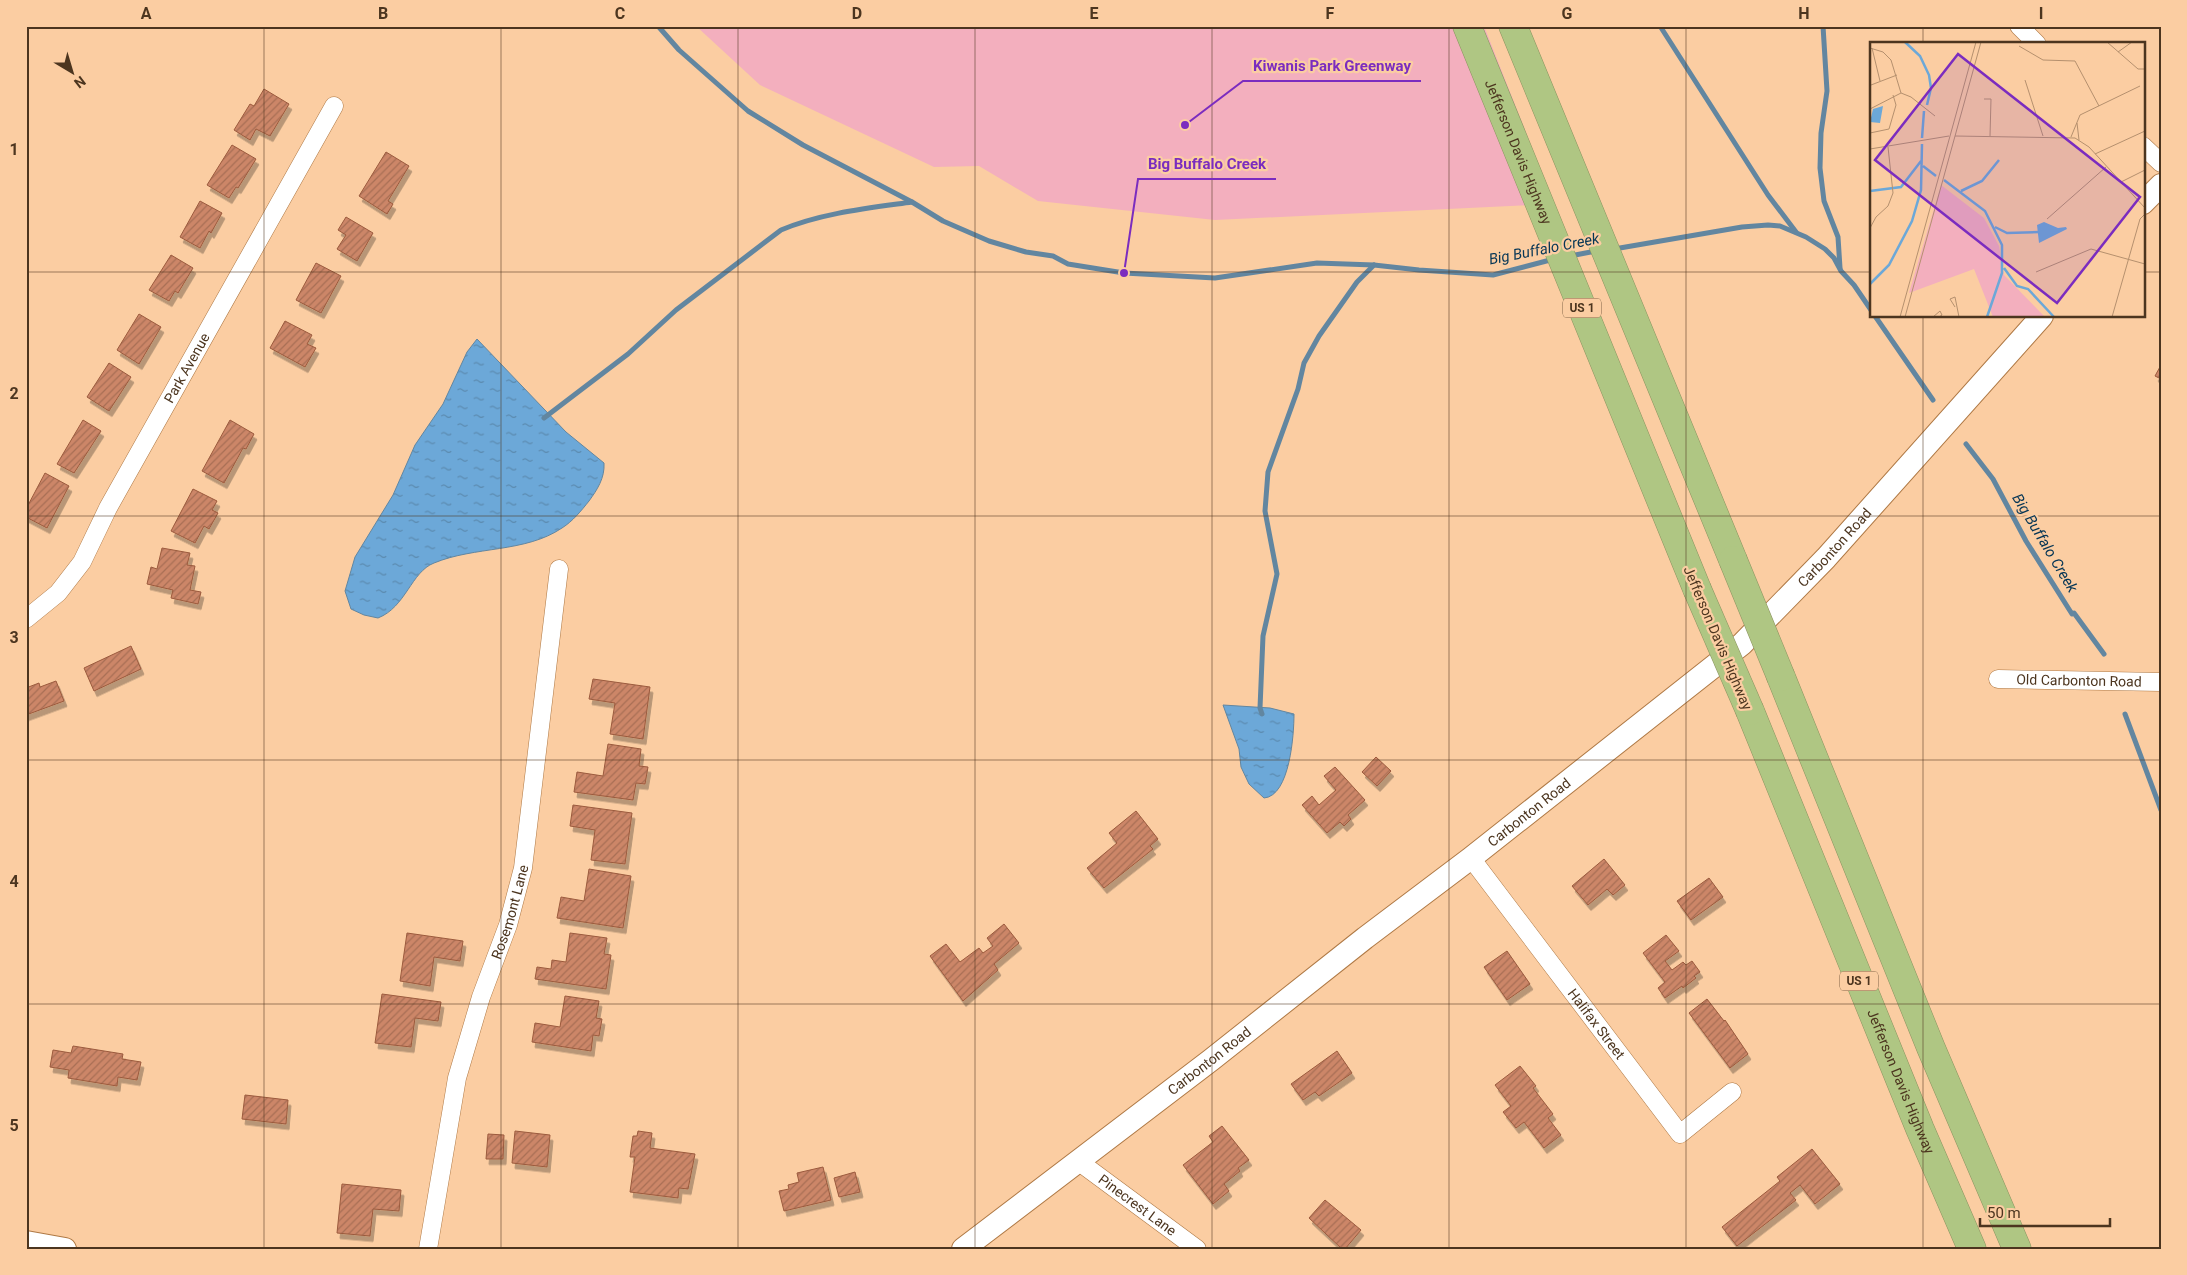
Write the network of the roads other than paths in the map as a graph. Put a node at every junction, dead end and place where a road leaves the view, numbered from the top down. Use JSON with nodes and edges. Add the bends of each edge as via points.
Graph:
{"nodes":[{"id":1,"x":1467,"y":26,"type":"edge"},
{"id":2,"x":1513,"y":26,"type":"edge"},
{"id":3,"x":2019,"y":26,"type":"edge"},
{"id":4,"x":2035,"y":42,"type":"edge"},
{"id":5,"x":334,"y":106,"type":"dead end"},
{"id":6,"x":2144,"y":147,"type":"edge"},
{"id":7,"x":2161,"y":163,"type":"edge"},
{"id":8,"x":2161,"y":185,"type":"edge"},
{"id":9,"x":2144,"y":202,"type":"edge"},
{"id":10,"x":2040,"y":318,"type":"edge"},
{"id":11,"x":559,"y":569,"type":"dead end"},
{"id":12,"x":26,"y":619,"type":"edge"},
{"id":13,"x":1998,"y":679,"type":"dead end"},
{"id":14,"x":2161,"y":682,"type":"edge"},
{"id":15,"x":1471,"y":858,"type":"junction"},
{"id":16,"x":1732,"y":1092,"type":"dead end"},
{"id":17,"x":1078,"y":1161,"type":"junction"},
{"id":18,"x":26,"y":1242,"type":"edge"},
{"id":19,"x":65,"y":1249,"type":"edge"},
{"id":20,"x":428,"y":1249,"type":"edge"},
{"id":21,"x":963,"y":1249,"type":"edge"},
{"id":22,"x":1197,"y":1249,"type":"edge"},
{"id":23,"x":1972,"y":1249,"type":"edge"},
{"id":24,"x":2017,"y":1249,"type":"edge"}],
"edges":[{"from":1,"to":23,"type":"highway","name":"Jefferson Davis Highway","number":"US 1","bridge":true},
{"from":2,"to":24,"type":"highway","bridge":true,"via":[[1931,1048]]},
{"from":3,"to":4,"type":"street"},
{"from":5,"to":12,"type":"street","name":"Park Avenue","via":[[108,508],[82,562],[58,593]]},
{"from":6,"to":7,"type":"street"},
{"from":8,"to":9,"type":"street"},
{"from":10,"to":15,"type":"street","name":"Carbonton Road","via":[[1826,558],[1742,644]]},
{"from":11,"to":20,"type":"street","name":"Rosemont Lane","via":[[523,868],[508,925],[457,1078]]},
{"from":13,"to":14,"type":"street","name":"Old Carbonton Road"},
{"from":15,"to":16,"type":"street","name":"Halifax Street","via":[[1680,1134]]},
{"from":15,"to":17,"type":"street","name":"Carbonton Road"},
{"from":17,"to":21,"type":"street","name":"Carbonton Road"},
{"from":17,"to":22,"type":"street","name":"Pinecrest Lane"},
{"from":18,"to":19,"type":"street"}]}
